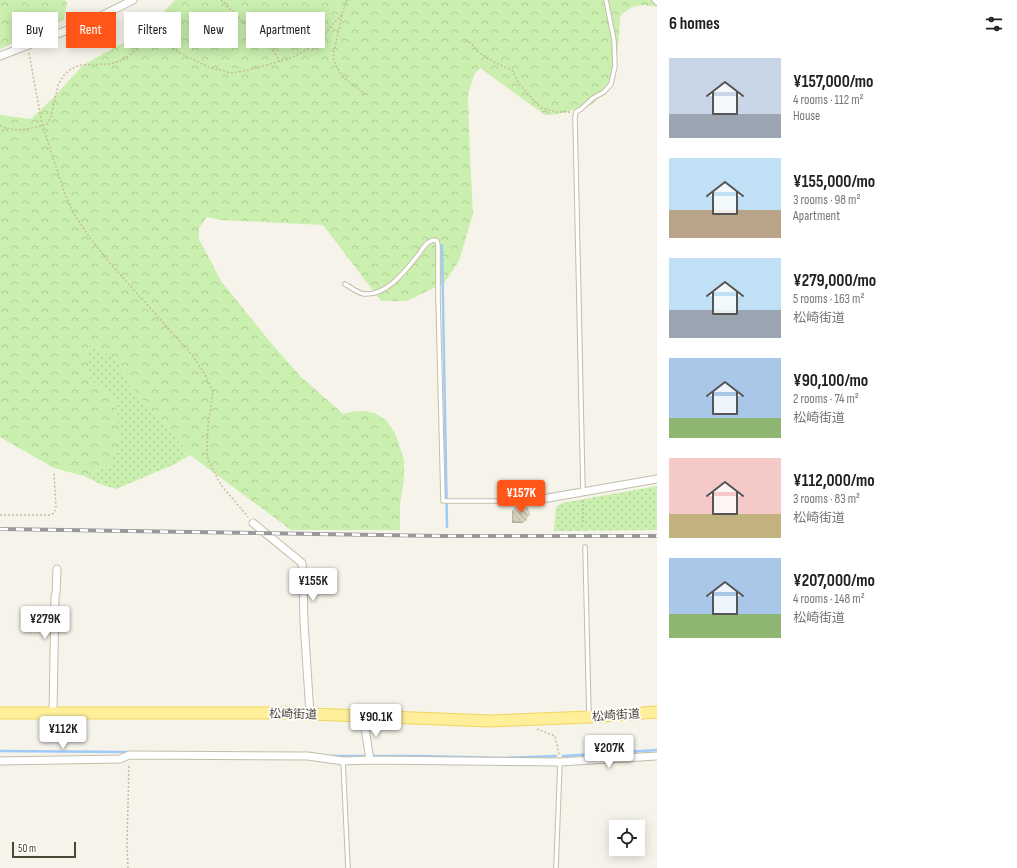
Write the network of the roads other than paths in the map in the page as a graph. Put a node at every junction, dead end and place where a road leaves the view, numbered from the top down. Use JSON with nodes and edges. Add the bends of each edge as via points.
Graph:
{"nodes":[{"id":1,"x":133,"y":0,"type":"edge"},
{"id":2,"x":606,"y":0,"type":"edge"},
{"id":3,"x":654,"y":0,"type":"edge"},
{"id":4,"x":657,"y":3,"type":"edge"},
{"id":5,"x":0,"y":56,"type":"edge"},
{"id":6,"x":345,"y":284,"type":"dead end"},
{"id":7,"x":657,"y":479,"type":"edge"},
{"id":8,"x":583,"y":492,"type":"junction"},
{"id":9,"x":511,"y":501,"type":"joint"},
{"id":10,"x":253,"y":523,"type":"road end"},
{"id":11,"x":585,"y":547,"type":"dead end"},
{"id":12,"x":57,"y":569,"type":"dead end"},
{"id":13,"x":0,"y":712,"type":"edge"},
{"id":14,"x":657,"y":712,"type":"edge"},
{"id":15,"x":53,"y":713,"type":"junction"},
{"id":16,"x":310,"y":714,"type":"junction"},
{"id":17,"x":364,"y":716,"type":"junction"},
{"id":18,"x":589,"y":717,"type":"junction"},
{"id":19,"x":657,"y":756,"type":"edge"},
{"id":20,"x":370,"y":760,"type":"junction"},
{"id":21,"x":0,"y":761,"type":"edge"},
{"id":22,"x":343,"y":761,"type":"junction"},
{"id":23,"x":560,"y":762,"type":"junction"},
{"id":24,"x":348,"y":868,"type":"edge"},
{"id":25,"x":556,"y":868,"type":"edge"}],
"edges":[{"from":1,"to":5,"type":"street","via":[[91,21]]},
{"from":2,"to":8,"type":"lane","via":[[614,40],[611,84],[576,112],[575,125]]},
{"from":3,"to":4,"type":"lane"},
{"from":6,"to":9,"type":"lane","via":[[363,294],[381,291],[406,270],[426,244],[432,240],[436,242],[443,501]]},
{"from":7,"to":8,"type":"street"},
{"from":8,"to":9,"type":"street"},
{"from":10,"to":16,"type":"street","via":[[302,563]]},
{"from":11,"to":18,"type":"lane"},
{"from":12,"to":15,"type":"street"},
{"from":13,"to":15,"type":"main road","name":"松崎街道"},
{"from":14,"to":18,"type":"main road","name":"松崎街道"},
{"from":15,"to":16,"type":"main road","name":"松崎街道"},
{"from":16,"to":17,"type":"main road","name":"松崎街道"},
{"from":17,"to":18,"type":"main road","name":"松崎街道","via":[[490,721]]},
{"from":17,"to":20,"type":"street"},
{"from":19,"to":23,"type":"street"},
{"from":20,"to":22,"type":"street"},
{"from":20,"to":23,"type":"street"},
{"from":21,"to":22,"type":"street","via":[[120,759],[129,755],[308,756]]},
{"from":22,"to":24,"type":"lane"},
{"from":23,"to":25,"type":"lane"}]}
